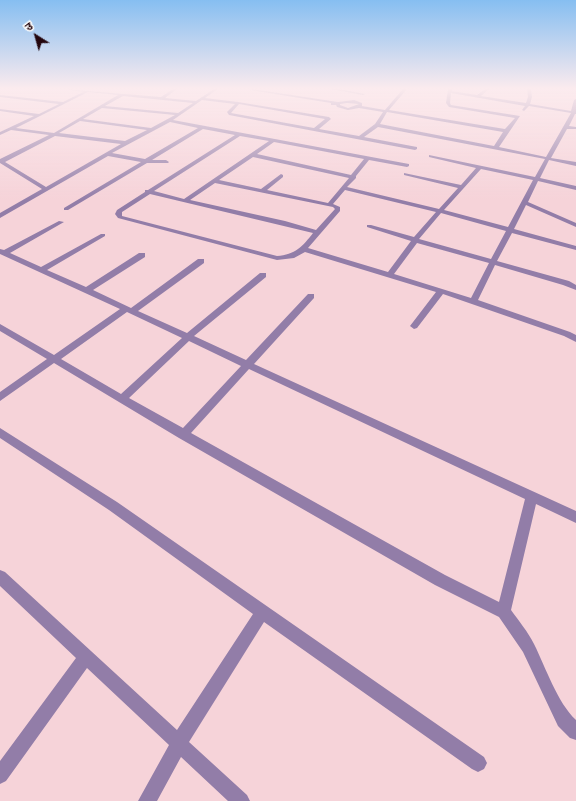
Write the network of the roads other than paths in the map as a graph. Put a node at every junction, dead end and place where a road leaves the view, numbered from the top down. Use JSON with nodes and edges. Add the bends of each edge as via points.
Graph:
{"nodes":[{"id":1,"x":17,"y":126,"type":"edge"},
{"id":2,"x":68,"y":126,"type":"edge"},
{"id":3,"x":127,"y":126,"type":"edge"},
{"id":4,"x":160,"y":126,"type":"edge"},
{"id":5,"x":199,"y":126,"type":"edge"},
{"id":6,"x":296,"y":126,"type":"edge"},
{"id":7,"x":319,"y":126,"type":"edge"},
{"id":8,"x":374,"y":126,"type":"edge"},
{"id":9,"x":383,"y":126,"type":"edge"},
{"id":10,"x":479,"y":126,"type":"edge"},
{"id":11,"x":510,"y":126,"type":"edge"},
{"id":12,"x":203,"y":127,"type":"junction"},
{"id":13,"x":566,"y":127,"type":"joint"},
{"id":14,"x":576,"y":128,"type":"edge"},
{"id":15,"x":12,"y":129,"type":"junction"},
{"id":16,"x":154,"y":130,"type":"junction"},
{"id":17,"x":315,"y":130,"type":"junction"},
{"id":18,"x":506,"y":131,"type":"junction"},
{"id":19,"x":0,"y":134,"type":"edge"},
{"id":20,"x":55,"y":134,"type":"junction"},
{"id":21,"x":239,"y":134,"type":"junction"},
{"id":22,"x":360,"y":138,"type":"junction"},
{"id":23,"x":274,"y":140,"type":"junction"},
{"id":24,"x":126,"y":143,"type":"junction"},
{"id":25,"x":415,"y":148,"type":"dead end"},
{"id":26,"x":496,"y":148,"type":"junction"},
{"id":27,"x":508,"y":151,"type":"junction"},
{"id":28,"x":107,"y":154,"type":"junction"},
{"id":29,"x":253,"y":155,"type":"junction"},
{"id":30,"x":431,"y":156,"type":"dead end"},
{"id":31,"x":368,"y":158,"type":"junction"},
{"id":32,"x":548,"y":158,"type":"junction"},
{"id":33,"x":144,"y":161,"type":"junction"},
{"id":34,"x":529,"y":161,"type":"dead end"},
{"id":35,"x":1,"y":162,"type":"edge"},
{"id":36,"x":166,"y":162,"type":"dead end"},
{"id":37,"x":536,"y":164,"type":"dead end"},
{"id":38,"x":576,"y":164,"type":"edge"},
{"id":39,"x":407,"y":165,"type":"dead end"},
{"id":40,"x":480,"y":167,"type":"junction"},
{"id":41,"x":543,"y":167,"type":"junction"},
{"id":42,"x":406,"y":174,"type":"dead end"},
{"id":43,"x":281,"y":176,"type":"dead end"},
{"id":44,"x":354,"y":177,"type":"junction"},
{"id":45,"x":537,"y":180,"type":"junction"},
{"id":46,"x":215,"y":181,"type":"junction"},
{"id":47,"x":344,"y":188,"type":"junction"},
{"id":48,"x":463,"y":188,"type":"junction"},
{"id":49,"x":576,"y":188,"type":"edge"},
{"id":50,"x":46,"y":189,"type":"junction"},
{"id":51,"x":263,"y":190,"type":"junction"},
{"id":52,"x":147,"y":191,"type":"junction"},
{"id":53,"x":185,"y":201,"type":"junction"},
{"id":54,"x":524,"y":202,"type":"junction"},
{"id":55,"x":329,"y":205,"type":"junction"},
{"id":56,"x":66,"y":209,"type":"dead end"},
{"id":57,"x":440,"y":211,"type":"junction"},
{"id":58,"x":0,"y":216,"type":"edge"},
{"id":59,"x":61,"y":222,"type":"dead end"},
{"id":60,"x":576,"y":225,"type":"edge"},
{"id":61,"x":369,"y":226,"type":"dead end"},
{"id":62,"x":510,"y":231,"type":"junction"},
{"id":63,"x":317,"y":232,"type":"junction"},
{"id":64,"x":103,"y":235,"type":"dead end"},
{"id":65,"x":415,"y":240,"type":"junction"},
{"id":66,"x":576,"y":248,"type":"edge"},
{"id":67,"x":304,"y":249,"type":"junction"},
{"id":68,"x":2,"y":252,"type":"edge"},
{"id":69,"x":142,"y":255,"type":"dead end"},
{"id":70,"x":201,"y":261,"type":"dead end"},
{"id":71,"x":493,"y":262,"type":"junction"},
{"id":72,"x":42,"y":270,"type":"junction"},
{"id":73,"x":263,"y":275,"type":"dead end"},
{"id":74,"x":390,"y":275,"type":"junction"},
{"id":75,"x":576,"y":288,"type":"edge"},
{"id":76,"x":86,"y":291,"type":"junction"},
{"id":77,"x":441,"y":291,"type":"junction"},
{"id":78,"x":311,"y":296,"type":"dead end"},
{"id":79,"x":473,"y":301,"type":"junction"},
{"id":80,"x":129,"y":310,"type":"junction"},
{"id":81,"x":414,"y":326,"type":"dead end"},
{"id":82,"x":1,"y":329,"type":"edge"},
{"id":83,"x":188,"y":337,"type":"junction"},
{"id":84,"x":576,"y":339,"type":"edge"},
{"id":85,"x":54,"y":359,"type":"junction"},
{"id":86,"x":248,"y":365,"type":"junction"},
{"id":87,"x":0,"y":397,"type":"edge"},
{"id":88,"x":122,"y":399,"type":"junction"},
{"id":89,"x":0,"y":432,"type":"edge"},
{"id":90,"x":183,"y":435,"type":"junction"},
{"id":91,"x":532,"y":496,"type":"junction"},
{"id":92,"x":576,"y":517,"type":"edge"},
{"id":93,"x":2,"y":581,"type":"edge"},
{"id":94,"x":262,"y":612,"type":"junction"},
{"id":95,"x":504,"y":612,"type":"junction"},
{"id":96,"x":86,"y":657,"type":"junction"},
{"id":97,"x":576,"y":732,"type":"edge"},
{"id":98,"x":179,"y":743,"type":"junction"},
{"id":99,"x":478,"y":763,"type":"dead end"},
{"id":100,"x":0,"y":775,"type":"edge"},
{"id":101,"x":147,"y":801,"type":"edge"},
{"id":102,"x":241,"y":801,"type":"edge"}],
"edges":[{"from":1,"to":15,"type":"street"},
{"from":2,"to":20,"type":"street"},
{"from":3,"to":16,"type":"street"},
{"from":4,"to":16,"type":"street"},
{"from":5,"to":12,"type":"street"},
{"from":6,"to":17,"type":"street"},
{"from":7,"to":17,"type":"street"},
{"from":8,"to":22,"type":"street"},
{"from":9,"to":26,"type":"street"},
{"from":10,"to":18,"type":"street"},
{"from":11,"to":18,"type":"street"},
{"from":12,"to":21,"type":"street"},
{"from":12,"to":33,"type":"street"},
{"from":13,"to":14,"type":"street"},
{"from":13,"to":32,"type":"street"},
{"from":15,"to":19,"type":"street"},
{"from":15,"to":20,"type":"street"},
{"from":16,"to":24,"type":"street"},
{"from":17,"to":22,"type":"street"},
{"from":18,"to":26,"type":"street"},
{"from":20,"to":24,"type":"street"},
{"from":20,"to":35,"type":"street"},
{"from":21,"to":23,"type":"street"},
{"from":21,"to":52,"type":"street"},
{"from":22,"to":25,"type":"street"},
{"from":23,"to":29,"type":"street"},
{"from":23,"to":31,"type":"street"},
{"from":24,"to":28,"type":"street"},
{"from":26,"to":27,"type":"street"},
{"from":27,"to":32,"type":"street"},
{"from":27,"to":34,"type":"street"},
{"from":28,"to":33,"type":"street"},
{"from":28,"to":50,"type":"street"},
{"from":29,"to":44,"type":"street"},
{"from":29,"to":46,"type":"street"},
{"from":30,"to":40,"type":"street"},
{"from":31,"to":39,"type":"street"},
{"from":31,"to":44,"type":"street"},
{"from":32,"to":38,"type":"street"},
{"from":32,"to":41,"type":"street"},
{"from":33,"to":36,"type":"street"},
{"from":33,"to":56,"type":"street"},
{"from":35,"to":50,"type":"street"},
{"from":37,"to":41,"type":"street"},
{"from":40,"to":45,"type":"street"},
{"from":40,"to":48,"type":"street"},
{"from":41,"to":45,"type":"street"},
{"from":42,"to":48,"type":"street"},
{"from":43,"to":51,"type":"street"},
{"from":44,"to":47,"type":"street"},
{"from":45,"to":49,"type":"street"},
{"from":45,"to":54,"type":"street"},
{"from":46,"to":51,"type":"street"},
{"from":46,"to":53,"type":"street"},
{"from":47,"to":55,"type":"street"},
{"from":47,"to":57,"type":"street"},
{"from":48,"to":57,"type":"street"},
{"from":50,"to":58,"type":"street"},
{"from":51,"to":55,"type":"street"},
{"from":52,"to":53,"type":"street"},
{"from":52,"to":67,"type":"street","via":[[118,211],[120,217],[277,258],[288,258]]},
{"from":53,"to":63,"type":"street"},
{"from":54,"to":60,"type":"street"},
{"from":54,"to":62,"type":"street"},
{"from":55,"to":63,"type":"street","via":[[338,208],[337,211]]},
{"from":57,"to":62,"type":"street"},
{"from":57,"to":65,"type":"street"},
{"from":59,"to":68,"type":"street"},
{"from":61,"to":65,"type":"street"},
{"from":62,"to":66,"type":"street"},
{"from":62,"to":71,"type":"street"},
{"from":63,"to":67,"type":"street"},
{"from":64,"to":72,"type":"street"},
{"from":65,"to":71,"type":"street"},
{"from":65,"to":74,"type":"street"},
{"from":67,"to":74,"type":"street"},
{"from":68,"to":72,"type":"street"},
{"from":69,"to":76,"type":"street"},
{"from":70,"to":80,"type":"street"},
{"from":71,"to":75,"type":"street"},
{"from":71,"to":79,"type":"street"},
{"from":72,"to":76,"type":"street"},
{"from":73,"to":83,"type":"street"},
{"from":74,"to":77,"type":"street"},
{"from":76,"to":80,"type":"street"},
{"from":77,"to":79,"type":"street"},
{"from":77,"to":81,"type":"street"},
{"from":78,"to":86,"type":"street"},
{"from":79,"to":84,"type":"street"},
{"from":80,"to":83,"type":"street"},
{"from":80,"to":85,"type":"street"},
{"from":82,"to":85,"type":"street"},
{"from":83,"to":86,"type":"street"},
{"from":83,"to":88,"type":"street"},
{"from":85,"to":87,"type":"street"},
{"from":85,"to":88,"type":"street"},
{"from":86,"to":90,"type":"street"},
{"from":86,"to":91,"type":"street"},
{"from":88,"to":90,"type":"street"},
{"from":89,"to":94,"type":"street","via":[[113,506]]},
{"from":90,"to":95,"type":"street","via":[[440,580]]},
{"from":91,"to":92,"type":"street"},
{"from":91,"to":95,"type":"street"},
{"from":93,"to":96,"type":"street"},
{"from":94,"to":98,"type":"street"},
{"from":94,"to":99,"type":"street"},
{"from":95,"to":97,"type":"street","via":[[528,647],[564,720]]},
{"from":96,"to":98,"type":"street"},
{"from":96,"to":100,"type":"street"},
{"from":98,"to":101,"type":"street"},
{"from":98,"to":102,"type":"street"}]}
